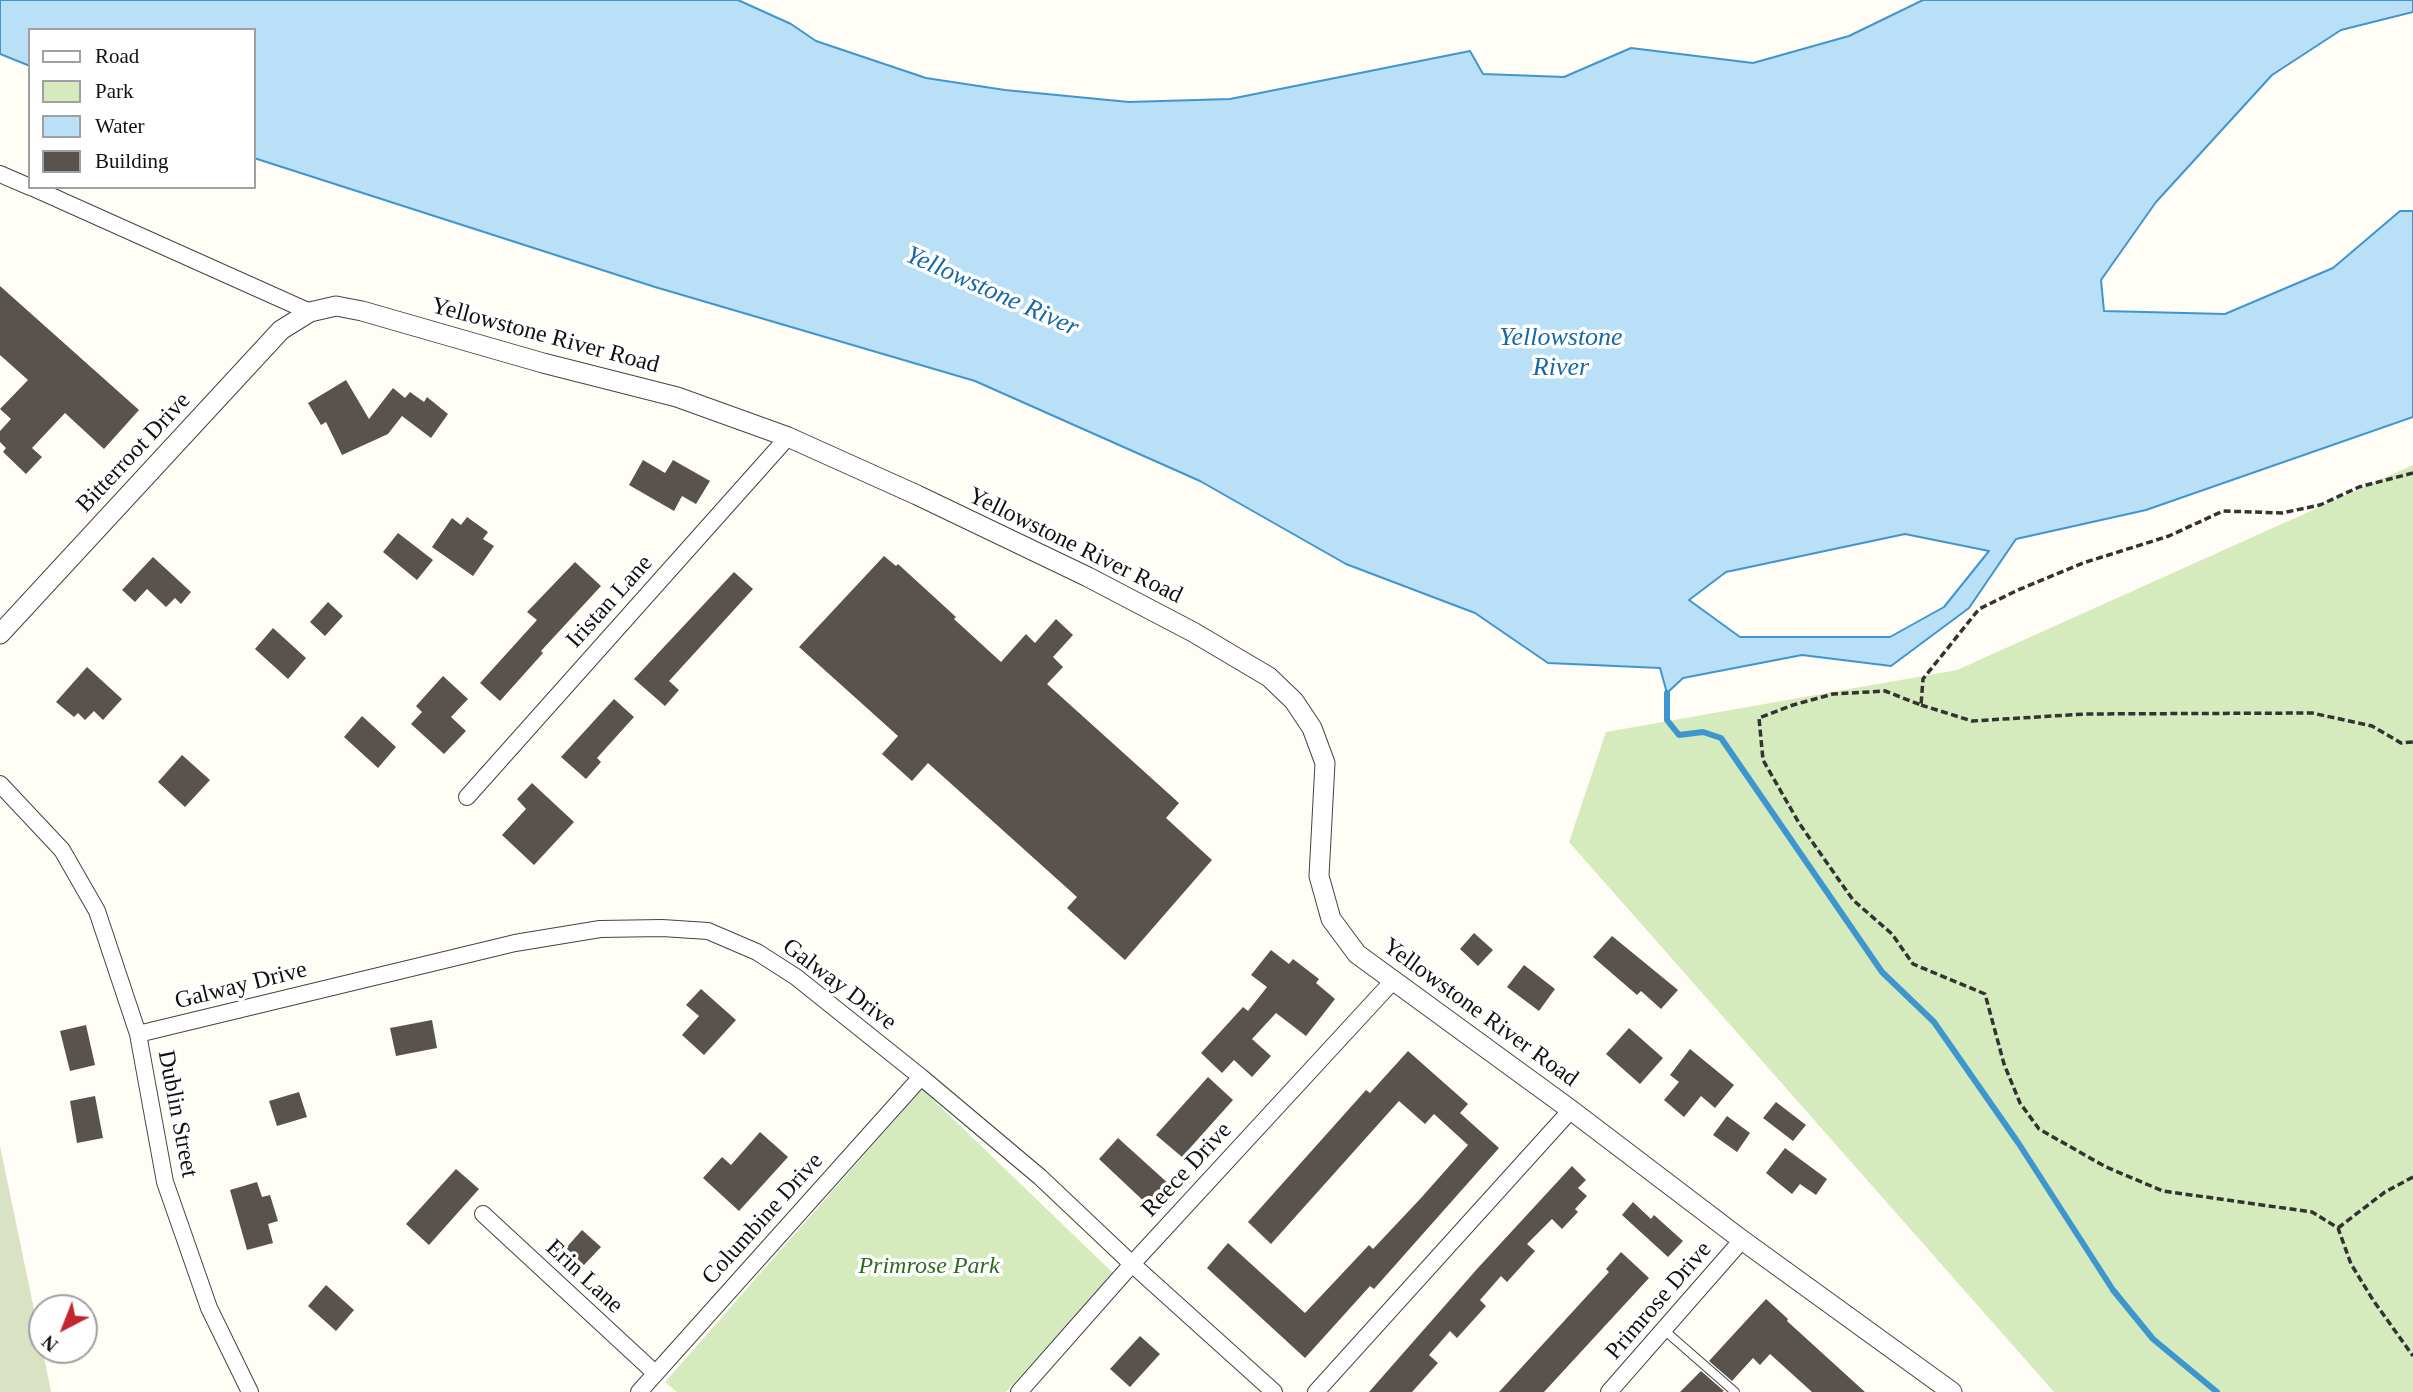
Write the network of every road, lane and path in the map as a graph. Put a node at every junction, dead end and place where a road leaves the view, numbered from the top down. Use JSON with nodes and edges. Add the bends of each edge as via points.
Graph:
{"nodes":[{"id":1,"x":0,"y":174,"type":"edge"},
{"id":2,"x":28,"y":186,"type":"edge"},
{"id":3,"x":34,"y":189,"type":"edge"},
{"id":4,"x":310,"y":312,"type":"junction"},
{"id":5,"x":788,"y":438,"type":"junction"},
{"id":6,"x":2413,"y":473,"type":"edge"},
{"id":7,"x":0,"y":634,"type":"edge"},
{"id":8,"x":1921,"y":705,"type":"junction"},
{"id":9,"x":2413,"y":742,"type":"edge"},
{"id":10,"x":0,"y":784,"type":"edge"},
{"id":11,"x":467,"y":797,"type":"dead end"},
{"id":12,"x":1392,"y":982,"type":"junction"},
{"id":13,"x":138,"y":1034,"type":"junction"},
{"id":14,"x":921,"y":1077,"type":"junction"},
{"id":15,"x":1571,"y":1110,"type":"junction"},
{"id":16,"x":2413,"y":1177,"type":"edge"},
{"id":17,"x":482,"y":1214,"type":"dead end"},
{"id":18,"x":2338,"y":1228,"type":"junction"},
{"id":19,"x":1742,"y":1240,"type":"junction"},
{"id":20,"x":1132,"y":1264,"type":"junction"},
{"id":21,"x":1664,"y":1330,"type":"junction"},
{"id":22,"x":2413,"y":1356,"type":"edge"},
{"id":23,"x":655,"y":1373,"type":"junction"},
{"id":24,"x":250,"y":1392,"type":"edge"},
{"id":25,"x":639,"y":1392,"type":"edge"},
{"id":26,"x":1019,"y":1392,"type":"edge"},
{"id":27,"x":1274,"y":1392,"type":"edge"},
{"id":28,"x":1316,"y":1392,"type":"edge"},
{"id":29,"x":1609,"y":1392,"type":"edge"},
{"id":30,"x":1735,"y":1392,"type":"edge"},
{"id":31,"x":1952,"y":1392,"type":"edge"}],
"edges":[{"from":1,"to":2,"type":"street"},
{"from":3,"to":4,"type":"street"},
{"from":4,"to":5,"type":"street","name":"Yellowstone River Road","via":[[336,306],[362,311],[677,397]]},
{"from":4,"to":7,"type":"street","name":"Bitterroot Drive","via":[[281,330]]},
{"from":5,"to":11,"type":"street","name":"Iristan Lane"},
{"from":5,"to":12,"type":"street","name":"Yellowstone River Road","via":[[1088,577],[1269,677],[1294,701],[1312,728],[1325,763],[1319,876],[1331,919],[1357,954]]},
{"from":6,"to":8,"type":"path","via":[[2359,487],[2307,508],[2282,513],[2223,511],[2169,536],[2018,590],[1979,609],[1923,679]]},
{"from":8,"to":9,"type":"path","via":[[1972,722],[2085,714],[2312,713],[2372,726],[2401,743]]},
{"from":8,"to":18,"type":"path","via":[[1885,691],[1833,694],[1759,718],[1763,760],[1799,823],[1853,900],[1892,934],[1913,964],[1985,994],[2004,1064],[2020,1102],[2039,1129],[2106,1167],[2163,1191],[2312,1212]]},
{"from":10,"to":13,"type":"street","name":"Dublin Street","via":[[62,850],[97,911]]},
{"from":12,"to":15,"type":"street","name":"Yellowstone River Road"},
{"from":12,"to":20,"type":"street","name":"Reece Drive"},
{"from":13,"to":14,"type":"street","name":"Galway Drive","via":[[515,943],[600,929],[663,928],[708,931],[757,952],[796,977]]},
{"from":13,"to":24,"type":"street","name":"Dublin Street","via":[[164,1182],[209,1308]]},
{"from":14,"to":20,"type":"street","name":"Galway Drive","via":[[1040,1177]]},
{"from":14,"to":23,"type":"street","name":"Columbine Drive"},
{"from":15,"to":19,"type":"street","name":"Yellowstone River Road"},
{"from":15,"to":28,"type":"street","name":"Yellowstone River Road"},
{"from":16,"to":18,"type":"path"},
{"from":17,"to":23,"type":"street","name":"Erin Lane"},
{"from":18,"to":22,"type":"path","via":[[2351,1264]]},
{"from":19,"to":21,"type":"street","name":"Primrose Drive"},
{"from":19,"to":31,"type":"street","name":"Yellowstone River Road"},
{"from":20,"to":26,"type":"street","name":"Reece Drive"},
{"from":20,"to":27,"type":"street","name":"Galway Drive"},
{"from":21,"to":29,"type":"street","name":"Primrose Drive"},
{"from":21,"to":30,"type":"lane"},
{"from":23,"to":25,"type":"street","name":"Columbine Drive"}]}
